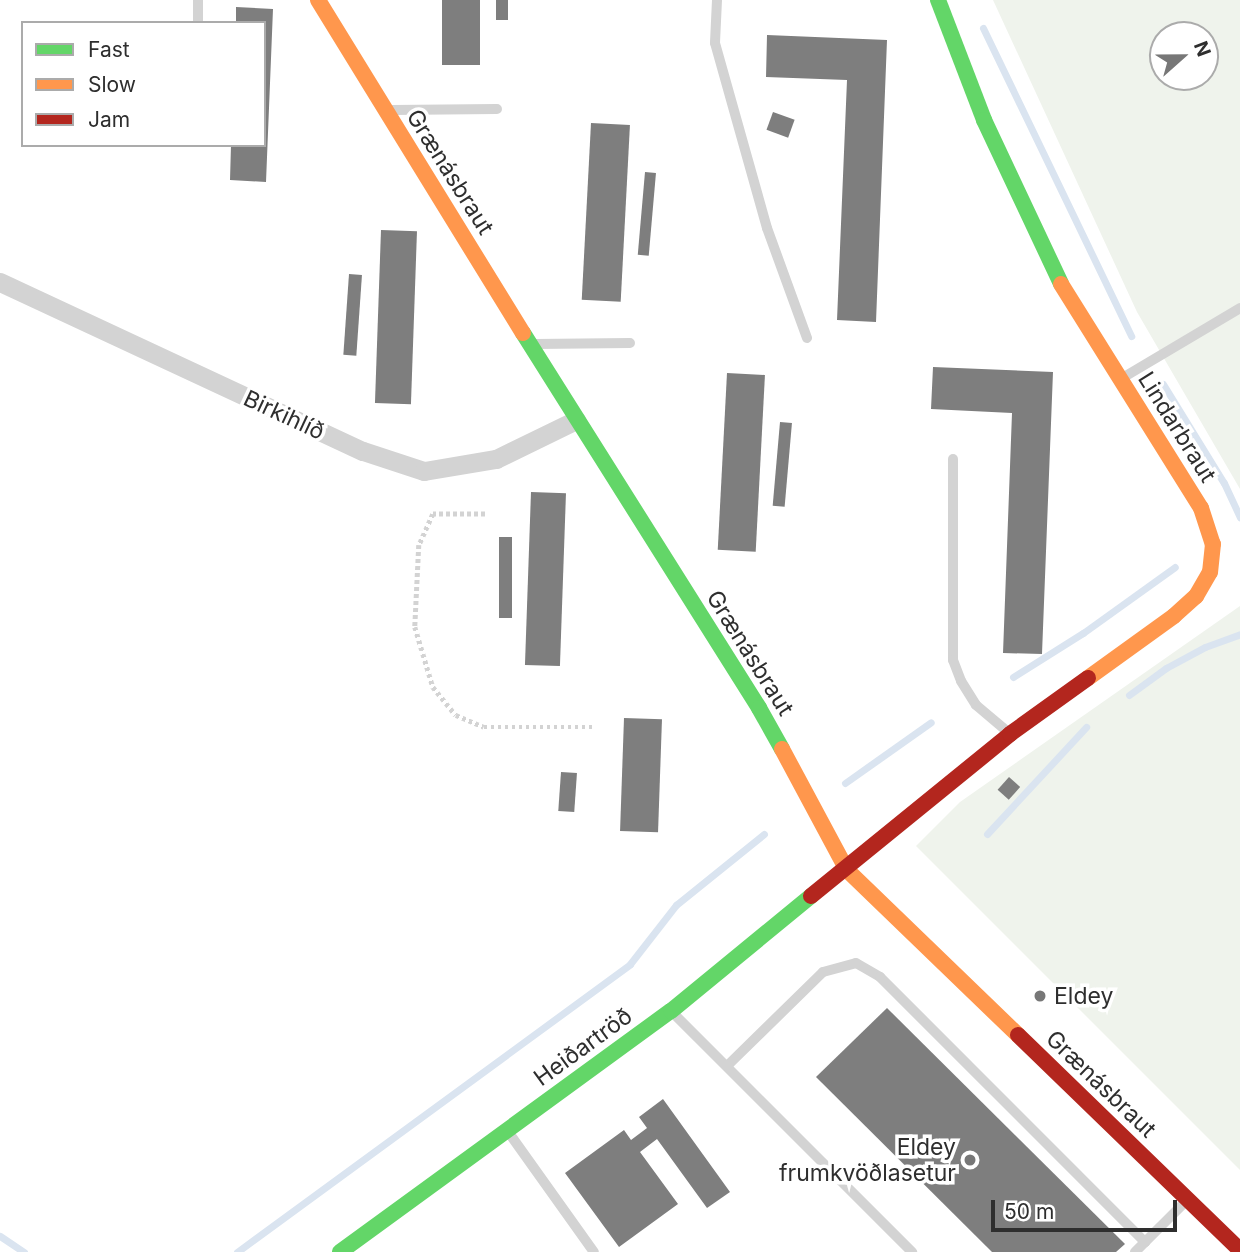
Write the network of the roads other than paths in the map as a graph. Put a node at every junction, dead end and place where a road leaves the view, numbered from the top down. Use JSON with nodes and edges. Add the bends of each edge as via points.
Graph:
{"nodes":[{"id":1,"x":198,"y":0,"type":"edge"},
{"id":2,"x":318,"y":0,"type":"edge"},
{"id":3,"x":717,"y":0,"type":"edge"},
{"id":4,"x":938,"y":0,"type":"edge"},
{"id":5,"x":198,"y":21,"type":"edge"},
{"id":6,"x":498,"y":109,"type":"dead end"},
{"id":7,"x":384,"y":110,"type":"junction"},
{"id":8,"x":0,"y":282,"type":"edge"},
{"id":9,"x":1240,"y":308,"type":"edge"},
{"id":10,"x":807,"y":338,"type":"dead end"},
{"id":11,"x":630,"y":343,"type":"dead end"},
{"id":12,"x":531,"y":344,"type":"junction"},
{"id":13,"x":1120,"y":379,"type":"junction"},
{"id":14,"x":576,"y":420,"type":"junction"},
{"id":15,"x":953,"y":460,"type":"dead end"},
{"id":16,"x":1010,"y":734,"type":"junction"},
{"id":17,"x":847,"y":870,"type":"junction"},
{"id":18,"x":671,"y":1011,"type":"junction"},
{"id":19,"x":727,"y":1066,"type":"junction"},
{"id":20,"x":507,"y":1130,"type":"junction"},
{"id":21,"x":1187,"y":1200,"type":"junction"},
{"id":22,"x":1145,"y":1242,"type":"junction"},
{"id":23,"x":1240,"y":1250,"type":"edge"},
{"id":24,"x":340,"y":1252,"type":"edge"},
{"id":25,"x":594,"y":1252,"type":"edge"},
{"id":26,"x":912,"y":1252,"type":"edge"},
{"id":27,"x":1135,"y":1252,"type":"edge"}],
"edges":[{"from":1,"to":5,"type":"lane"},
{"from":2,"to":7,"type":"street","name":"Grænásbraut"},
{"from":3,"to":10,"type":"lane","via":[[715,43],[767,228]]},
{"from":4,"to":13,"type":"street","name":"Lindarbraut","via":[[984,120],[1053,271]]},
{"from":6,"to":7,"type":"lane"},
{"from":7,"to":12,"type":"street","name":"Grænásbraut"},
{"from":8,"to":14,"type":"street","name":"Birkihlíð","via":[[363,451],[424,471],[496,459]]},
{"from":9,"to":13,"type":"lane"},
{"from":11,"to":12,"type":"lane"},
{"from":12,"to":14,"type":"street","name":"Grænásbraut"},
{"from":13,"to":16,"type":"street","name":"Lindarbraut","via":[[1201,508],[1213,544],[1210,572],[1196,596],[1174,616]]},
{"from":14,"to":17,"type":"street","name":"Grænásbraut","via":[[759,709]]},
{"from":15,"to":16,"type":"lane","via":[[953,660],[976,705]]},
{"from":16,"to":17,"type":"street","name":"Lindarbraut"},
{"from":17,"to":18,"type":"street","name":"Heiðartröð"},
{"from":17,"to":21,"type":"street","name":"Grænásbraut"},
{"from":18,"to":19,"type":"lane"},
{"from":18,"to":20,"type":"street","name":"Heiðartröð"},
{"from":19,"to":22,"type":"lane","via":[[823,972],[856,963],[880,977]]},
{"from":19,"to":26,"type":"lane"},
{"from":20,"to":24,"type":"street","name":"Heiðartröð"},
{"from":20,"to":25,"type":"lane"},
{"from":21,"to":22,"type":"lane"},
{"from":21,"to":23,"type":"street","name":"Grænásbraut"},
{"from":22,"to":27,"type":"lane"}]}
